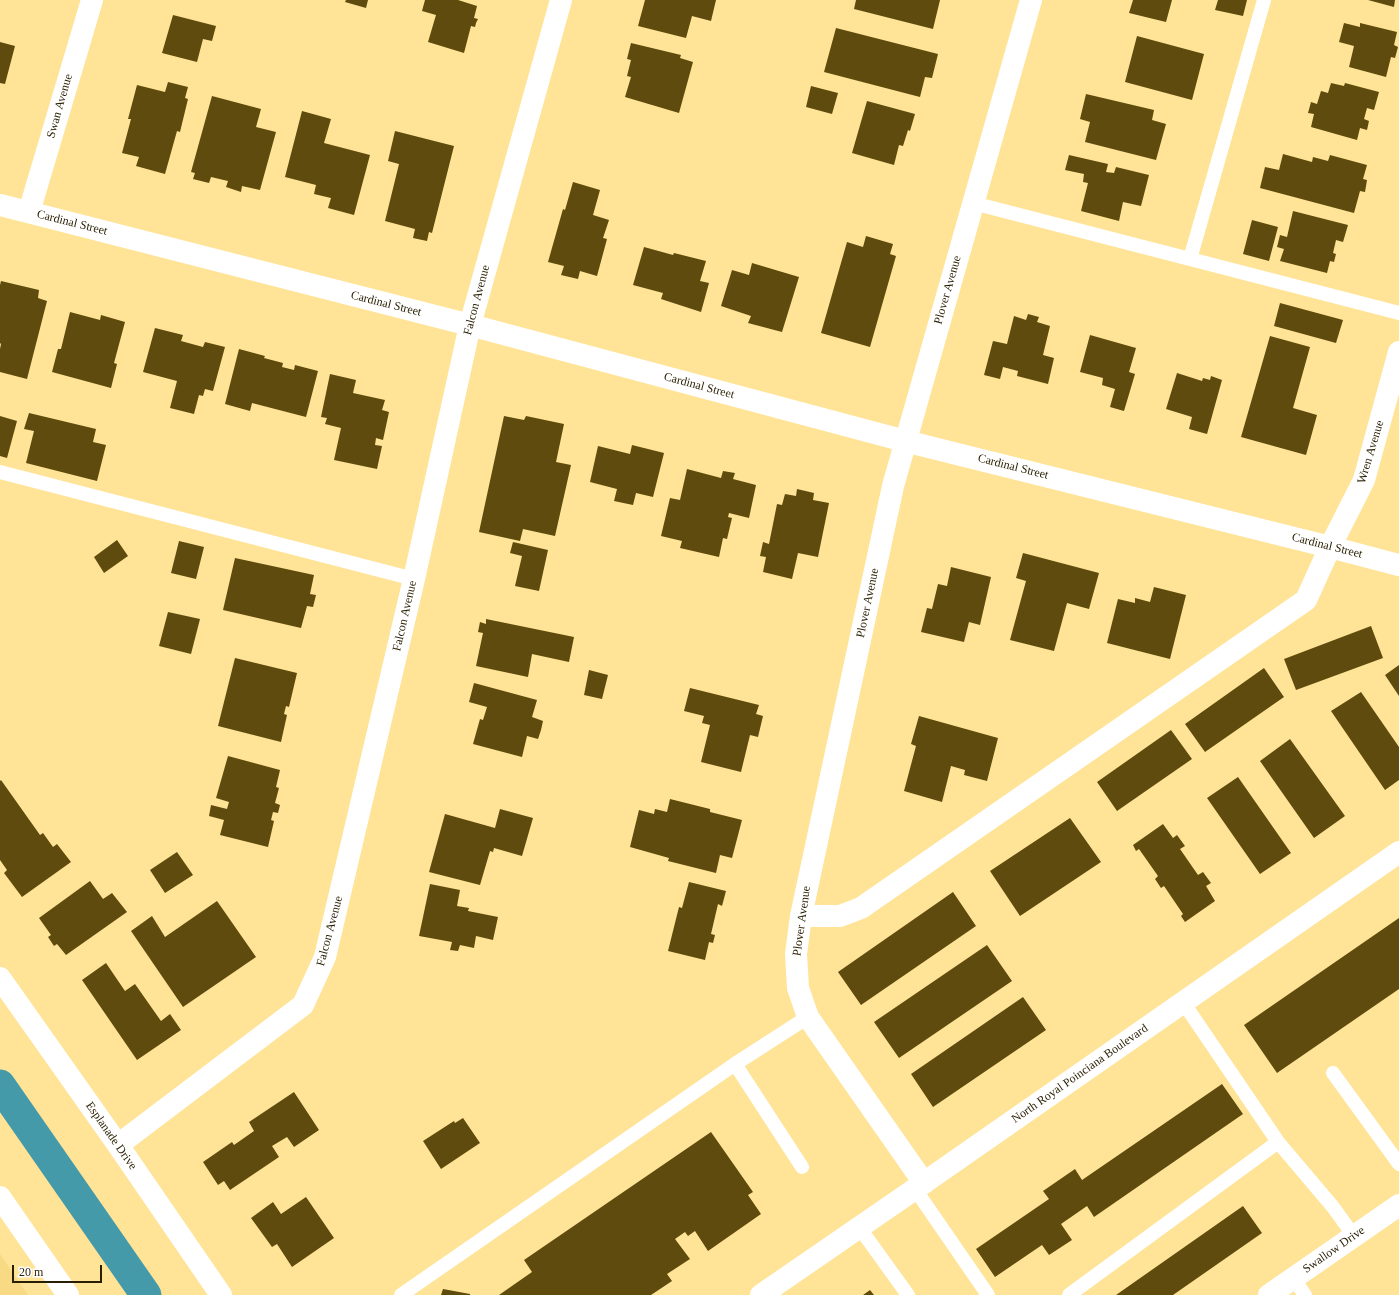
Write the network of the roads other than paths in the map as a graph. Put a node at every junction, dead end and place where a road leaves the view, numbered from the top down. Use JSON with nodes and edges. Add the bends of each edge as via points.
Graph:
{"nodes":[{"id":1,"x":92,"y":0,"type":"edge"},
{"id":2,"x":561,"y":0,"type":"edge"},
{"id":3,"x":1031,"y":0,"type":"edge"},
{"id":4,"x":1264,"y":0,"type":"edge"},
{"id":5,"x":973,"y":203,"type":"junction"},
{"id":6,"x":0,"y":205,"type":"edge"},
{"id":7,"x":29,"y":212,"type":"junction"},
{"id":8,"x":1190,"y":259,"type":"junction"},
{"id":9,"x":1399,"y":313,"type":"edge"},
{"id":10,"x":470,"y":325,"type":"junction"},
{"id":11,"x":1399,"y":352,"type":"edge"},
{"id":12,"x":905,"y":441,"type":"junction"},
{"id":13,"x":0,"y":472,"type":"edge"},
{"id":14,"x":1330,"y":547,"type":"junction"},
{"id":15,"x":1399,"y":565,"type":"edge"},
{"id":16,"x":414,"y":579,"type":"junction"},
{"id":17,"x":1399,"y":852,"type":"edge"},
{"id":18,"x":801,"y":916,"type":"junction"},
{"id":19,"x":0,"y":978,"type":"edge"},
{"id":20,"x":1183,"y":1002,"type":"junction"},
{"id":21,"x":808,"y":1017,"type":"junction"},
{"id":22,"x":735,"y":1064,"type":"junction"},
{"id":23,"x":1333,"y":1073,"type":"dead end"},
{"id":24,"x":1278,"y":1142,"type":"junction"},
{"id":25,"x":118,"y":1145,"type":"junction"},
{"id":26,"x":1399,"y":1164,"type":"edge"},
{"id":27,"x":802,"y":1168,"type":"dead end"},
{"id":28,"x":919,"y":1186,"type":"junction"},
{"id":29,"x":0,"y":1196,"type":"edge"},
{"id":30,"x":1398,"y":1208,"type":"edge"},
{"id":31,"x":859,"y":1227,"type":"junction"},
{"id":32,"x":1354,"y":1236,"type":"junction"},
{"id":33,"x":1299,"y":1287,"type":"edge"},
{"id":34,"x":68,"y":1295,"type":"edge"},
{"id":35,"x":221,"y":1295,"type":"edge"},
{"id":36,"x":401,"y":1295,"type":"edge"},
{"id":37,"x":761,"y":1295,"type":"edge"},
{"id":38,"x":908,"y":1295,"type":"edge"},
{"id":39,"x":988,"y":1295,"type":"edge"},
{"id":40,"x":1069,"y":1295,"type":"edge"},
{"id":41,"x":1269,"y":1295,"type":"edge"}],
"edges":[{"from":1,"to":7,"type":"street","name":"Swan Avenue"},
{"from":2,"to":10,"type":"street","name":"Falcon Avenue"},
{"from":3,"to":5,"type":"street","name":"Plover Avenue"},
{"from":4,"to":8,"type":"lane"},
{"from":5,"to":8,"type":"lane"},
{"from":5,"to":12,"type":"street","name":"Plover Avenue"},
{"from":6,"to":7,"type":"street","name":"Cardinal Street"},
{"from":7,"to":10,"type":"street","name":"Cardinal Street"},
{"from":8,"to":9,"type":"lane"},
{"from":10,"to":12,"type":"street","name":"Cardinal Street"},
{"from":10,"to":16,"type":"street","name":"Falcon Avenue"},
{"from":11,"to":14,"type":"street","name":"Wren Avenue","via":[[1364,480]]},
{"from":12,"to":14,"type":"street","name":"Cardinal Street"},
{"from":12,"to":18,"type":"street","name":"Plover Avenue","via":[[893,486]]},
{"from":13,"to":16,"type":"lane"},
{"from":14,"to":15,"type":"street","name":"Cardinal Street"},
{"from":14,"to":18,"type":"street","name":"Wren Avenue","via":[[1306,600],[861,908],[840,916]]},
{"from":16,"to":25,"type":"street","name":"Falcon Avenue","via":[[325,957],[303,1005]]},
{"from":17,"to":20,"type":"street","name":"North Royal Poinciana Boulevard"},
{"from":18,"to":21,"type":"street","name":"Plover Avenue","via":[[796,954],[798,988]]},
{"from":19,"to":25,"type":"street","name":"Esplanade Drive"},
{"from":20,"to":24,"type":"lane"},
{"from":20,"to":28,"type":"street","name":"North Royal Poinciana Boulevard"},
{"from":21,"to":22,"type":"lane"},
{"from":21,"to":28,"type":"street","name":"Plover Avenue"},
{"from":22,"to":27,"type":"lane"},
{"from":22,"to":36,"type":"lane"},
{"from":23,"to":26,"type":"lane"},
{"from":24,"to":32,"type":"lane"},
{"from":24,"to":40,"type":"lane"},
{"from":25,"to":35,"type":"street","name":"Esplanade Drive"},
{"from":28,"to":31,"type":"street","name":"North Royal Poinciana Boulevard"},
{"from":28,"to":39,"type":"lane"},
{"from":29,"to":34,"type":"street"},
{"from":30,"to":32,"type":"street","name":"Swallow Drive"},
{"from":31,"to":37,"type":"street","name":"North Royal Poinciana Boulevard"},
{"from":31,"to":38,"type":"lane"},
{"from":32,"to":33,"type":"street","name":"Swallow Drive"},
{"from":33,"to":41,"type":"street","name":"Swallow Drive"}]}
